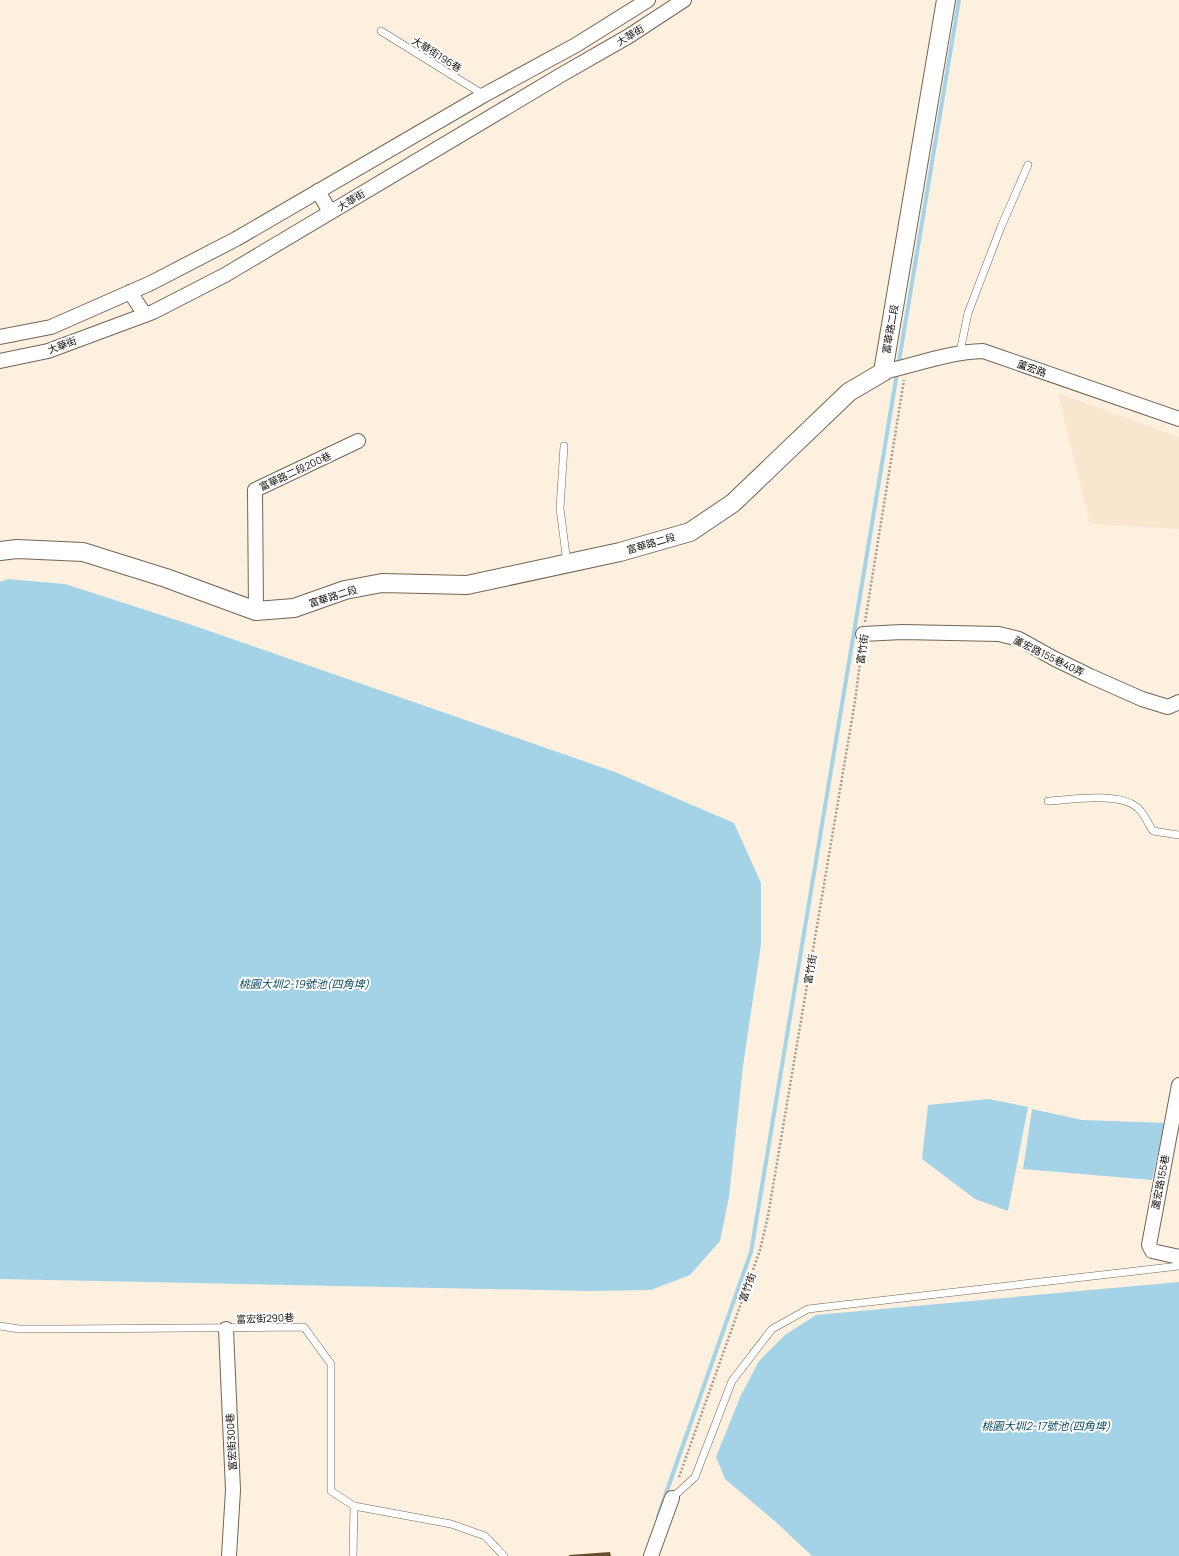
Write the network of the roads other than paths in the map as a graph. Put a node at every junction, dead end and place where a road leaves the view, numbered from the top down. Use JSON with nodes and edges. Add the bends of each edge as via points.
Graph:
{"nodes":[{"id":1,"x":648,"y":0,"type":"edge"},
{"id":2,"x":684,"y":0,"type":"edge"},
{"id":3,"x":946,"y":0,"type":"edge"},
{"id":4,"x":381,"y":31,"type":"dead end"},
{"id":5,"x":545,"y":62,"type":"junction"},
{"id":6,"x":554,"y":79,"type":"junction"},
{"id":7,"x":484,"y":95,"type":"junction"},
{"id":8,"x":1028,"y":165,"type":"dead end"},
{"id":9,"x":318,"y":191,"type":"junction"},
{"id":10,"x":330,"y":212,"type":"junction"},
{"id":11,"x":130,"y":292,"type":"junction"},
{"id":12,"x":145,"y":315,"type":"junction"},
{"id":13,"x":0,"y":337,"type":"edge"},
{"id":14,"x":960,"y":352,"type":"junction"},
{"id":15,"x":0,"y":361,"type":"edge"},
{"id":16,"x":896,"y":369,"type":"junction"},
{"id":17,"x":1179,"y":419,"type":"edge"},
{"id":18,"x":358,"y":441,"type":"dead end"},
{"id":19,"x":564,"y":446,"type":"dead end"},
{"id":20,"x":0,"y":551,"type":"edge"},
{"id":21,"x":567,"y":563,"type":"junction"},
{"id":22,"x":256,"y":611,"type":"junction"},
{"id":23,"x":863,"y":634,"type":"road end"},
{"id":24,"x":1179,"y":702,"type":"edge"},
{"id":25,"x":1048,"y":801,"type":"dead end"},
{"id":26,"x":1179,"y":835,"type":"edge"},
{"id":27,"x":1179,"y":1085,"type":"edge"},
{"id":28,"x":1179,"y":1257,"type":"edge"},
{"id":29,"x":1179,"y":1266,"type":"edge"},
{"id":30,"x":0,"y":1326,"type":"edge"},
{"id":31,"x":226,"y":1329,"type":"junction"},
{"id":32,"x":672,"y":1498,"type":"joint"},
{"id":33,"x":354,"y":1506,"type":"junction"},
{"id":34,"x":229,"y":1556,"type":"edge"},
{"id":35,"x":353,"y":1556,"type":"edge"},
{"id":36,"x":504,"y":1556,"type":"edge"},
{"id":37,"x":651,"y":1556,"type":"edge"}],
"edges":[{"from":1,"to":5,"type":"street","name":"大華街"},
{"from":2,"to":6,"type":"street","name":"大華街","via":[[629,36]]},
{"from":3,"to":16,"type":"street","name":"富華路二段"},
{"from":4,"to":7,"type":"lane","name":"大華街196巷"},
{"from":5,"to":6,"type":"street"},
{"from":5,"to":7,"type":"street","name":"大華街"},
{"from":6,"to":10,"type":"street","name":"大華街"},
{"from":7,"to":9,"type":"street","name":"大華街"},
{"from":8,"to":14,"type":"lane","via":[[968,313]]},
{"from":9,"to":10,"type":"street"},
{"from":9,"to":11,"type":"street","name":"大華街","via":[[236,239]]},
{"from":10,"to":12,"type":"street","name":"大華街","via":[[225,275]]},
{"from":11,"to":12,"type":"street"},
{"from":11,"to":13,"type":"street","name":"大華街","via":[[51,327]]},
{"from":12,"to":15,"type":"street","name":"大華街","via":[[48,351]]},
{"from":14,"to":16,"type":"street","name":"蘆宏路"},
{"from":14,"to":17,"type":"street","name":"蘆宏路","via":[[983,351]]},
{"from":16,"to":21,"type":"street","name":"富華路二段","via":[[849,392],[733,503],[690,532],[620,552]]},
{"from":18,"to":22,"type":"street","name":"富華路二段200巷","via":[[256,490]]},
{"from":19,"to":21,"type":"lane","via":[[560,508]]},
{"from":20,"to":22,"type":"street","name":"富華路二段","via":[[17,549],[83,552],[166,578]]},
{"from":21,"to":22,"type":"street","name":"富華路二段","via":[[467,585],[382,584],[345,590],[294,608]]},
{"from":23,"to":24,"type":"street","name":"蘆宏路155巷40弄","via":[[999,634],[1019,639],[1055,659],[1142,699],[1168,708]]},
{"from":25,"to":26,"type":"lane","via":[[1116,798],[1137,807],[1153,832]]},
{"from":27,"to":28,"type":"street","name":"蘆宏路155巷","via":[[1149,1245],[1152,1251]]},
{"from":29,"to":32,"type":"lane","via":[[808,1309],[772,1329],[732,1381],[695,1476]]},
{"from":30,"to":31,"type":"lane","name":"富宏街290巷","via":[[18,1329]]},
{"from":31,"to":33,"type":"lane","name":"富宏街290巷","via":[[304,1327],[318,1343],[330,1364],[331,1491]]},
{"from":31,"to":34,"type":"street","name":"富宏街300巷","via":[[233,1490]]},
{"from":32,"to":37,"type":"street"},
{"from":33,"to":35,"type":"lane"},
{"from":33,"to":36,"type":"lane","via":[[451,1524],[485,1536]]}]}
